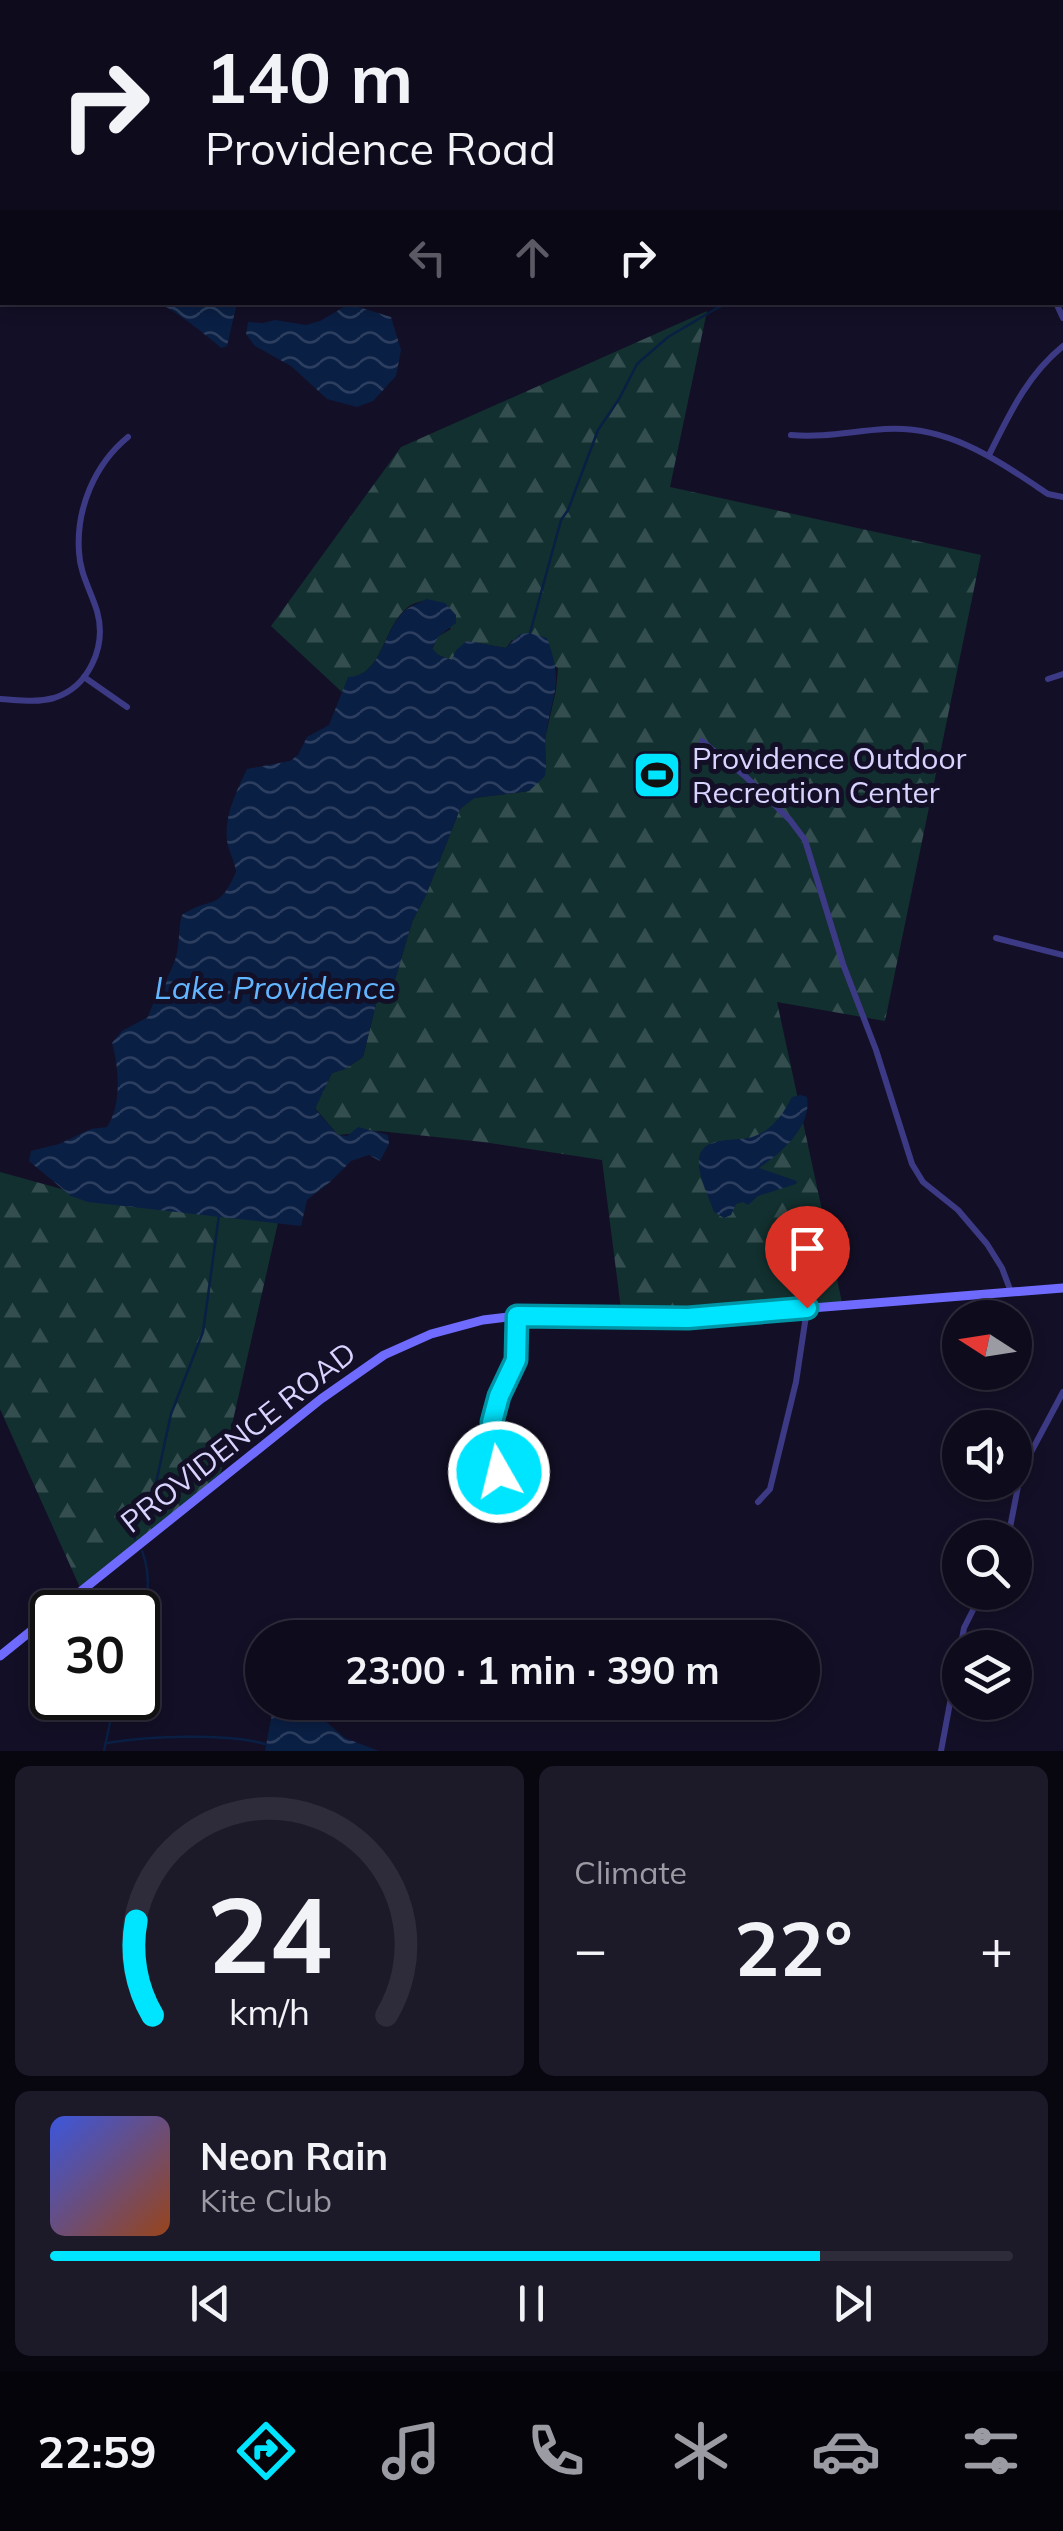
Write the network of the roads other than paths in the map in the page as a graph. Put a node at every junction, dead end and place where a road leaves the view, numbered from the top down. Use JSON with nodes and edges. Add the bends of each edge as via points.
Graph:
{"nodes":[{"id":1,"x":1057,"y":305,"type":"dead end"},
{"id":2,"x":1063,"y":318,"type":"edge"},
{"id":3,"x":1063,"y":346,"type":"edge"},
{"id":4,"x":791,"y":436,"type":"dead end"},
{"id":5,"x":128,"y":437,"type":"dead end"},
{"id":6,"x":989,"y":455,"type":"junction"},
{"id":7,"x":1063,"y":496,"type":"edge"},
{"id":8,"x":1063,"y":674,"type":"edge"},
{"id":9,"x":84,"y":677,"type":"junction"},
{"id":10,"x":1048,"y":679,"type":"dead end"},
{"id":11,"x":0,"y":699,"type":"edge"},
{"id":12,"x":128,"y":707,"type":"dead end"},
{"id":13,"x":702,"y":741,"type":"dead end"},
{"id":14,"x":996,"y":938,"type":"dead end"},
{"id":15,"x":1063,"y":955,"type":"edge"},
{"id":16,"x":1063,"y":1288,"type":"edge"},
{"id":17,"x":1011,"y":1292,"type":"junction"},
{"id":18,"x":807,"y":1308,"type":"junction"},
{"id":19,"x":517,"y":1316,"type":"junction"},
{"id":20,"x":1063,"y":1392,"type":"edge"},
{"id":21,"x":536,"y":1500,"type":"dead end"},
{"id":22,"x":758,"y":1502,"type":"dead end"},
{"id":23,"x":1012,"y":1520,"type":"edge"},
{"id":24,"x":83,"y":1590,"type":"edge"},
{"id":25,"x":973,"y":1610,"type":"edge"},
{"id":26,"x":30,"y":1632,"type":"edge"},
{"id":27,"x":0,"y":1656,"type":"edge"},
{"id":28,"x":941,"y":1751,"type":"edge"}],
"edges":[{"from":1,"to":2,"type":"street"},
{"from":3,"to":6,"type":"street","via":[[1024,388]]},
{"from":4,"to":6,"type":"street","via":[[928,432]]},
{"from":5,"to":9,"type":"street","via":[[99,466],[81,524],[80,561],[100,628]]},
{"from":6,"to":7,"type":"street","via":[[1048,494]]},
{"from":8,"to":10,"type":"street"},
{"from":9,"to":11,"type":"street","via":[[53,698]]},
{"from":9,"to":12,"type":"street"},
{"from":13,"to":17,"type":"street","via":[[805,840],[912,1164],[987,1244]]},
{"from":14,"to":15,"type":"street"},
{"from":16,"to":17,"type":"street","name":"PROVIDENCE ROAD"},
{"from":17,"to":18,"type":"street","name":"PROVIDENCE ROAD"},
{"from":18,"to":19,"type":"street","name":"PROVIDENCE ROAD","via":[[688,1318]]},
{"from":18,"to":22,"type":"street","via":[[770,1489]]},
{"from":19,"to":21,"type":"street","via":[[516,1360],[492,1422],[495,1454],[503,1479]]},
{"from":19,"to":24,"type":"street","name":"PROVIDENCE ROAD","via":[[431,1334],[365,1367]]},
{"from":20,"to":23,"type":"street","via":[[1021,1472]]},
{"from":25,"to":28,"type":"street"},
{"from":26,"to":27,"type":"street","name":"PROVIDENCE ROAD"}]}
